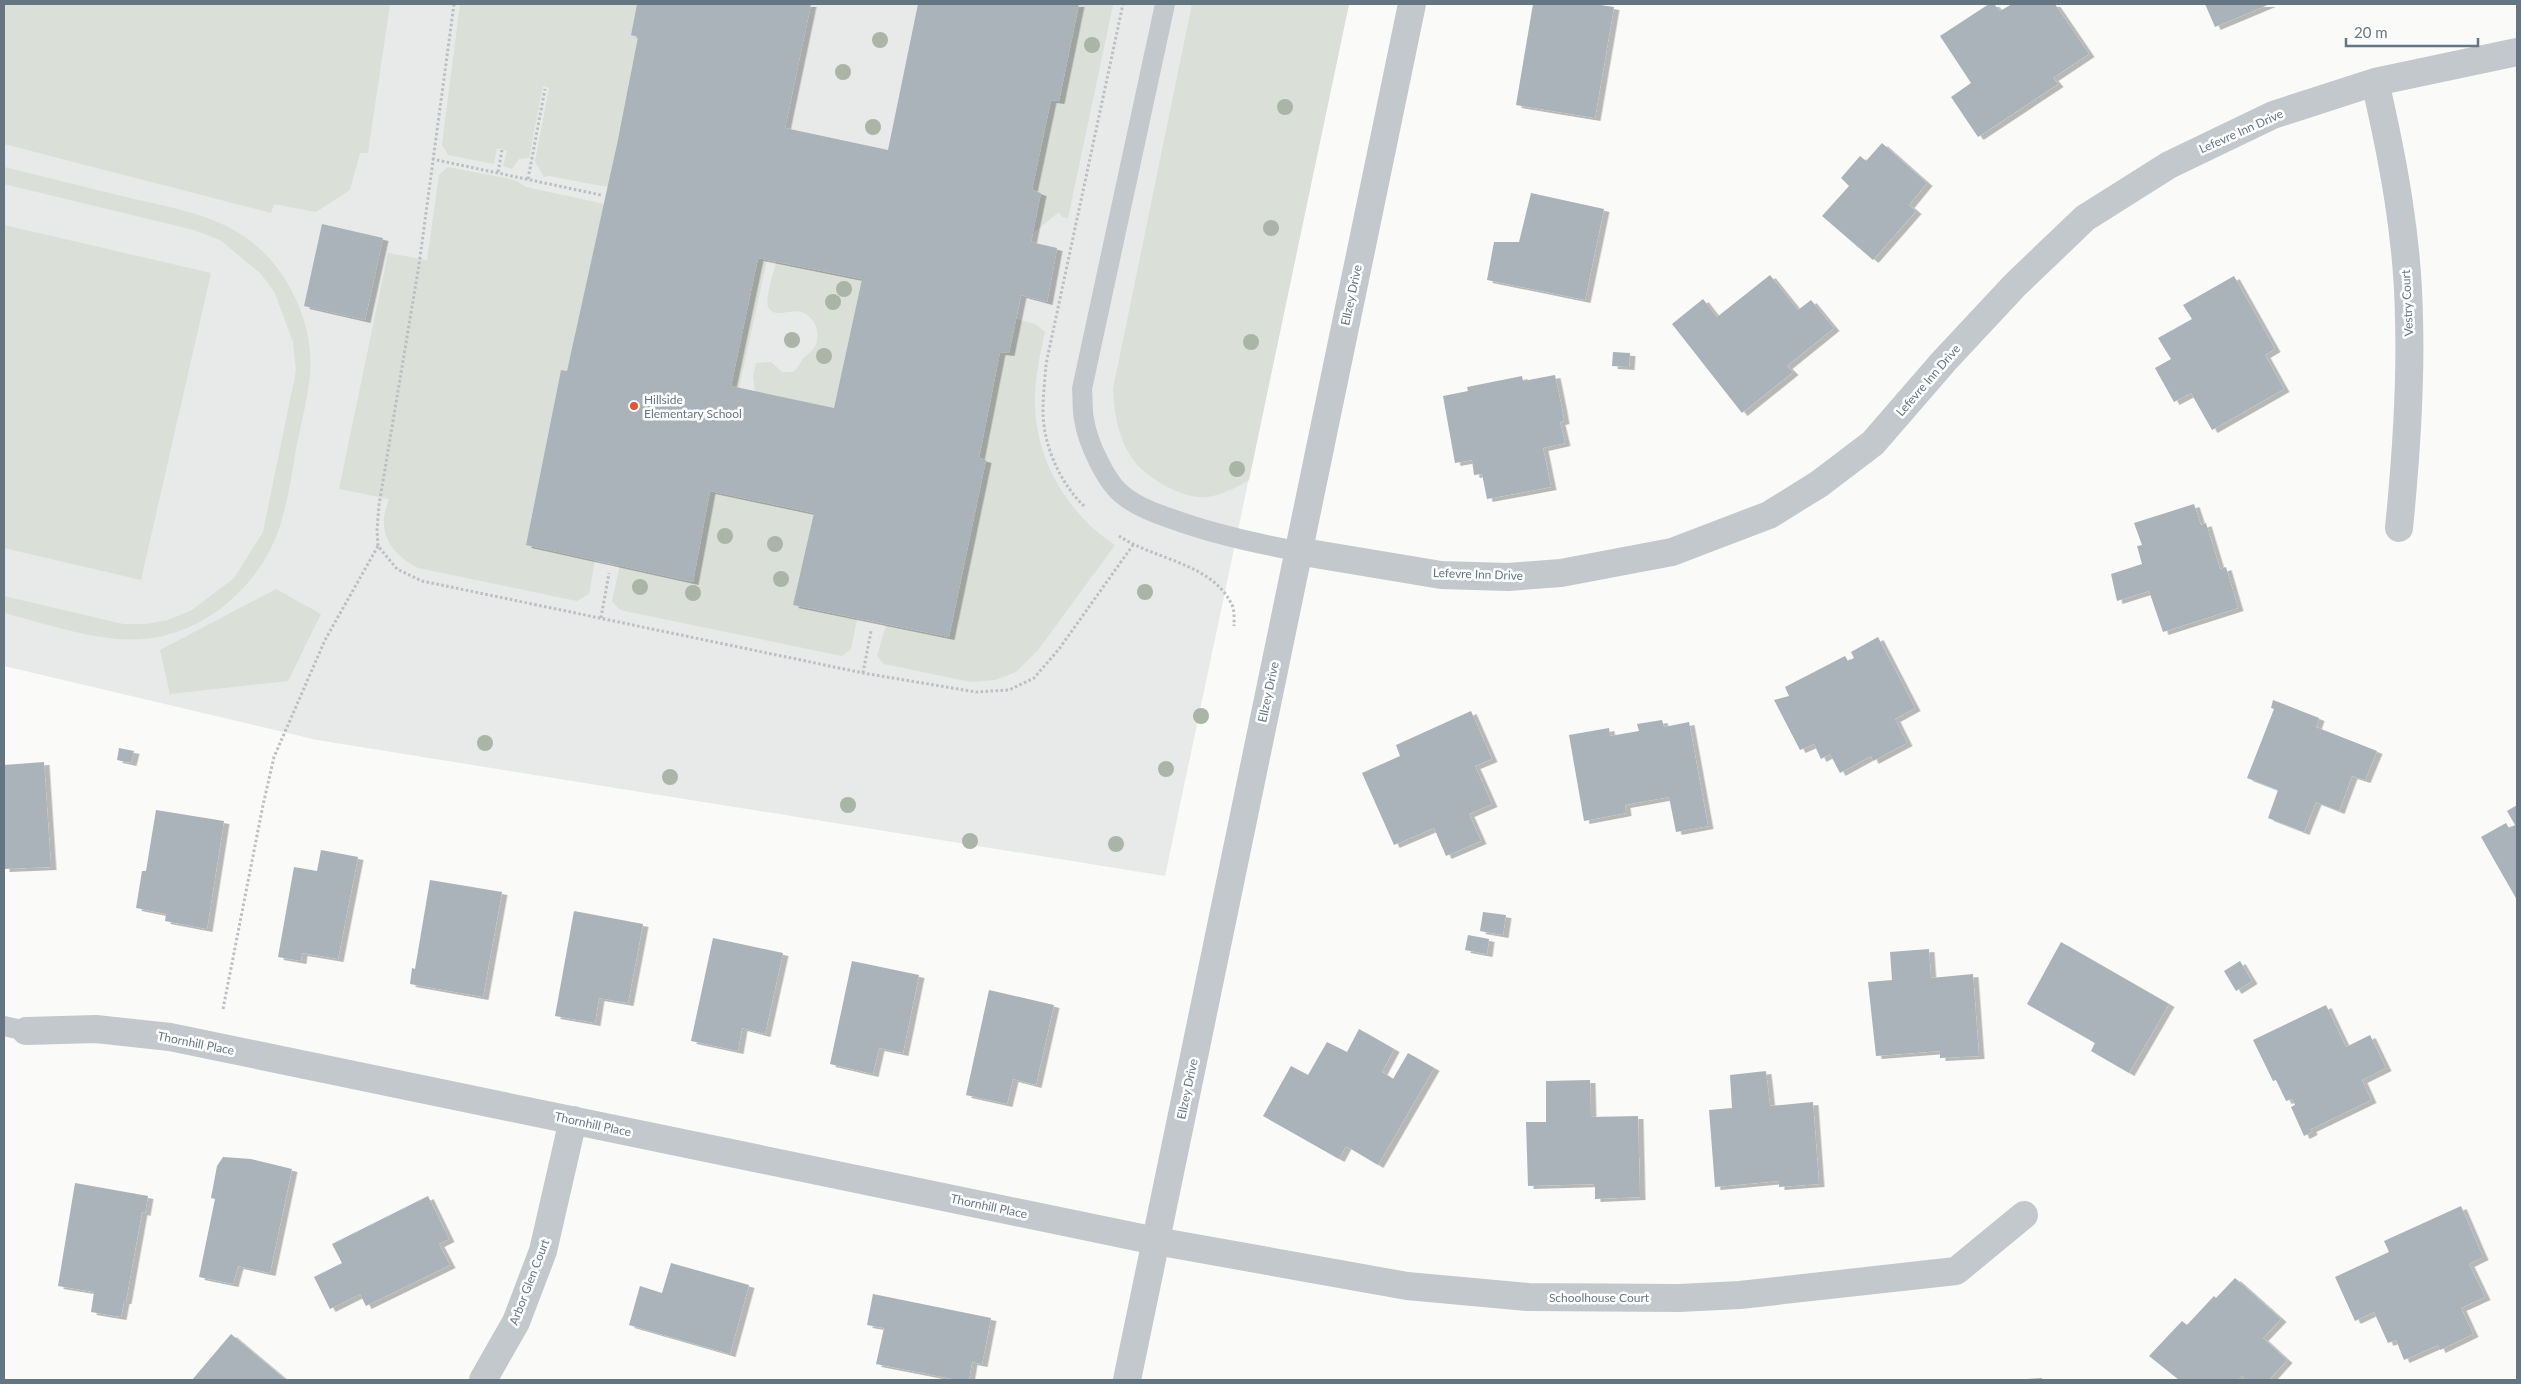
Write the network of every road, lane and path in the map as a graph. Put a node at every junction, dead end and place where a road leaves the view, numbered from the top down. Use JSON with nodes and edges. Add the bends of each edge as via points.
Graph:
{"nodes":[{"id":1,"x":454,"y":4,"type":"edge"},
{"id":2,"x":1165,"y":4,"type":"edge"},
{"id":3,"x":1412,"y":4,"type":"edge"},
{"id":4,"x":2517,"y":52,"type":"edge"},
{"id":5,"x":2375,"y":82,"type":"junction"},
{"id":6,"x":545,"y":89,"type":"dead end"},
{"id":7,"x":502,"y":150,"type":"dead end"},
{"id":8,"x":432,"y":159,"type":"junction"},
{"id":9,"x":498,"y":172,"type":"junction"},
{"id":10,"x":528,"y":179,"type":"junction"},
{"id":11,"x":601,"y":195,"type":"dead end"},
{"id":12,"x":2399,"y":528,"type":"dead end"},
{"id":13,"x":1133,"y":545,"type":"dead end"},
{"id":14,"x":378,"y":546,"type":"junction"},
{"id":15,"x":1297,"y":551,"type":"junction"},
{"id":16,"x":609,"y":573,"type":"dead end"},
{"id":17,"x":601,"y":618,"type":"junction"},
{"id":18,"x":871,"y":631,"type":"dead end"},
{"id":19,"x":863,"y":673,"type":"junction"},
{"id":20,"x":15,"y":1029,"type":"edge"},
{"id":21,"x":216,"y":1047,"type":"junction"},
{"id":22,"x":573,"y":1120,"type":"junction"},
{"id":23,"x":2024,"y":1215,"type":"dead end"},
{"id":24,"x":1156,"y":1241,"type":"junction"},
{"id":25,"x":483,"y":1380,"type":"edge"},
{"id":26,"x":1127,"y":1380,"type":"edge"}],
"edges":[{"from":1,"to":8,"type":"path"},
{"from":2,"to":15,"type":"lane","via":[[1082,389],[1084,421],[1101,465],[1123,496],[1148,510],[1206,531],[1244,542]]},
{"from":3,"to":15,"type":"street","name":"Ellzey Drive"},
{"from":4,"to":5,"type":"street","name":"Lefevre Inn Drive"},
{"from":5,"to":12,"type":"street","name":"Vestry Court","via":[[2398,197],[2410,317],[2408,438]]},
{"from":5,"to":15,"type":"street","name":"Lefevre Inn Drive","via":[[2273,115],[2169,165],[2085,218],[2016,285],[1873,443],[1819,484],[1769,515],[1672,552],[1561,573],[1508,577],[1442,574]]},
{"from":6,"to":10,"type":"path"},
{"from":7,"to":9,"type":"path"},
{"from":8,"to":9,"type":"path"},
{"from":8,"to":14,"type":"path","via":[[419,264],[379,505]]},
{"from":9,"to":10,"type":"path"},
{"from":10,"to":11,"type":"path"},
{"from":13,"to":19,"type":"path","via":[[1059,649],[1034,678],[1009,690],[976,692]]},
{"from":14,"to":17,"type":"path","via":[[397,569],[422,580]]},
{"from":14,"to":21,"type":"path","via":[[325,640],[274,757]]},
{"from":15,"to":24,"type":"street","name":"Ellzey Drive"},
{"from":16,"to":17,"type":"path"},
{"from":17,"to":19,"type":"path"},
{"from":18,"to":19,"type":"path"},
{"from":20,"to":21,"type":"street","name":"Thornhill Place","via":[[96,1029],[170,1037]]},
{"from":21,"to":22,"type":"street","name":"Thornhill Place"},
{"from":22,"to":24,"type":"street","name":"Thornhill Place"},
{"from":22,"to":25,"type":"street","name":"Arbor Glen Court","via":[[544,1251],[516,1322]]},
{"from":23,"to":24,"type":"street","name":"Schoolhouse Court","via":[[1956,1271],[1740,1295],[1679,1298],[1528,1297],[1407,1286]]},
{"from":24,"to":26,"type":"street","name":"Ellzey Drive"}]}
